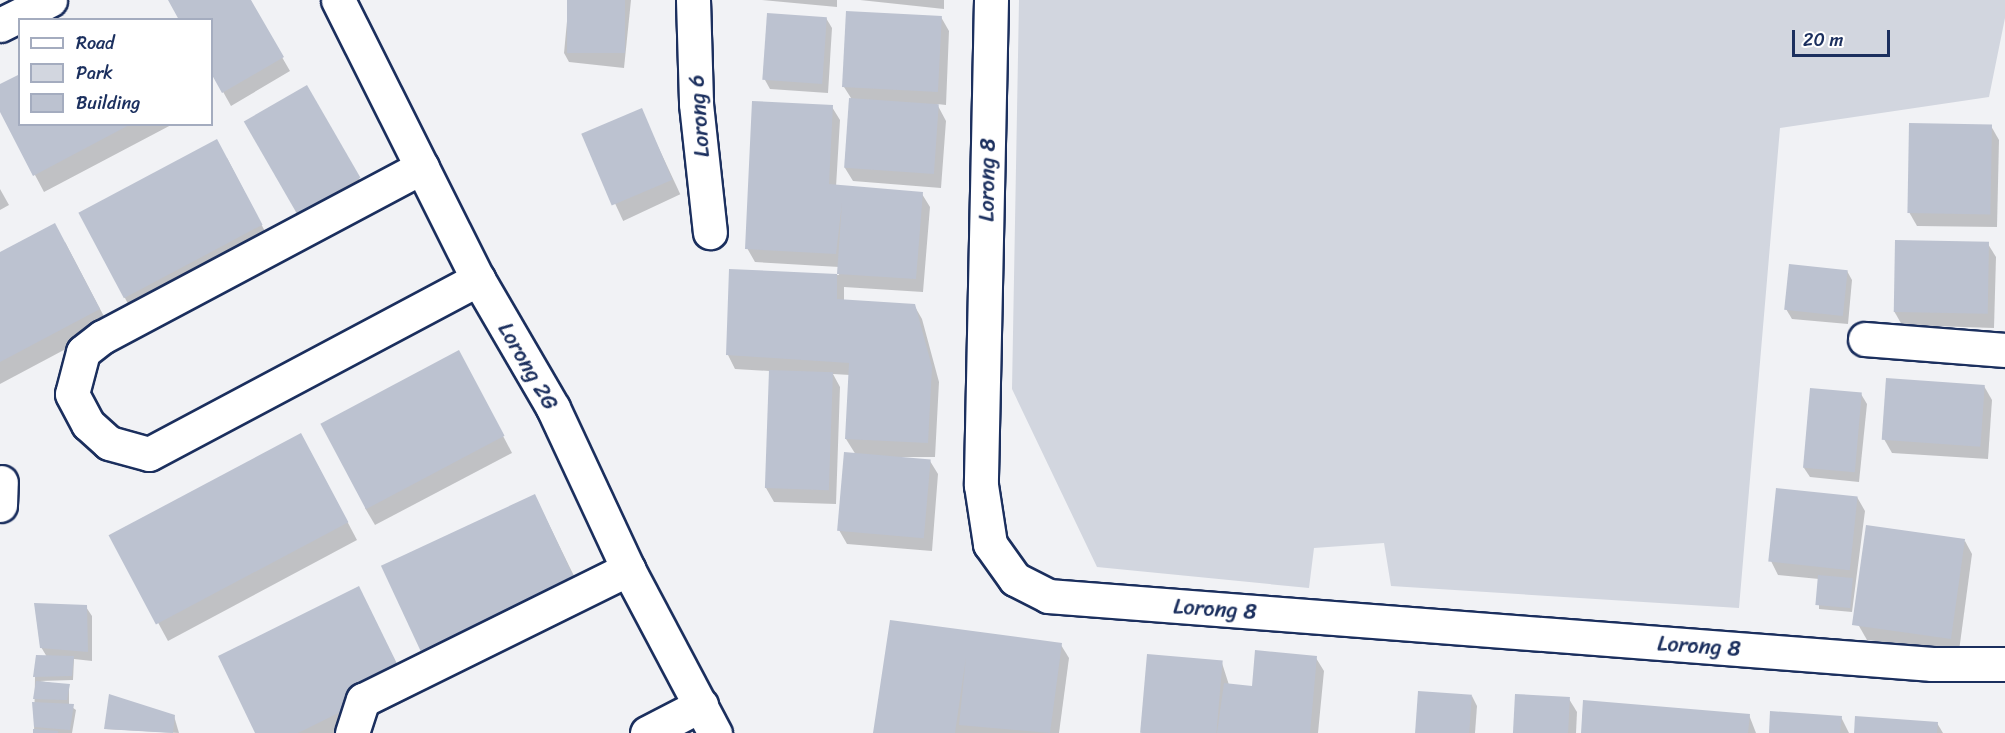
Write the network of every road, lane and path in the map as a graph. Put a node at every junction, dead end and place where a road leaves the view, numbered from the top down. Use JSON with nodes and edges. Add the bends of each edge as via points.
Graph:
{"nodes":[{"id":1,"x":50,"y":0,"type":"edge"},
{"id":2,"x":338,"y":0,"type":"edge"},
{"id":3,"x":693,"y":0,"type":"edge"},
{"id":4,"x":991,"y":0,"type":"edge"},
{"id":5,"x":0,"y":25,"type":"edge"},
{"id":6,"x":422,"y":167,"type":"junction"},
{"id":7,"x":710,"y":232,"type":"dead end"},
{"id":8,"x":478,"y":279,"type":"junction"},
{"id":9,"x":1865,"y":339,"type":"dead end"},
{"id":10,"x":2005,"y":350,"type":"edge"},
{"id":11,"x":628,"y":569,"type":"junction"},
{"id":12,"x":2005,"y":664,"type":"edge"},
{"id":13,"x":708,"y":719,"type":"edge"},
{"id":14,"x":352,"y":733,"type":"edge"},
{"id":15,"x":647,"y":733,"type":"edge"}],
"edges":[{"from":1,"to":5,"type":"street"},
{"from":2,"to":6,"type":"street","name":"Lorong 2G"},
{"from":3,"to":7,"type":"street","name":"Lorong 6","via":[[696,104]]},
{"from":4,"to":12,"type":"street","name":"Lorong 8","via":[[981,485],[990,544],[1015,579],[1060,597],[1932,664]]},
{"from":6,"to":8,"type":"street","name":"Lorong 2G"},
{"from":6,"to":8,"type":"street","via":[[102,338],[83,352],[72,394],[88,424],[109,443],[149,454]]},
{"from":8,"to":11,"type":"street","name":"Lorong 2G","via":[[553,408]]},
{"from":9,"to":10,"type":"street"},
{"from":11,"to":13,"type":"street","name":"Lorong 2G"},
{"from":11,"to":14,"type":"street","via":[[363,700]]},
{"from":13,"to":15,"type":"street"}]}
